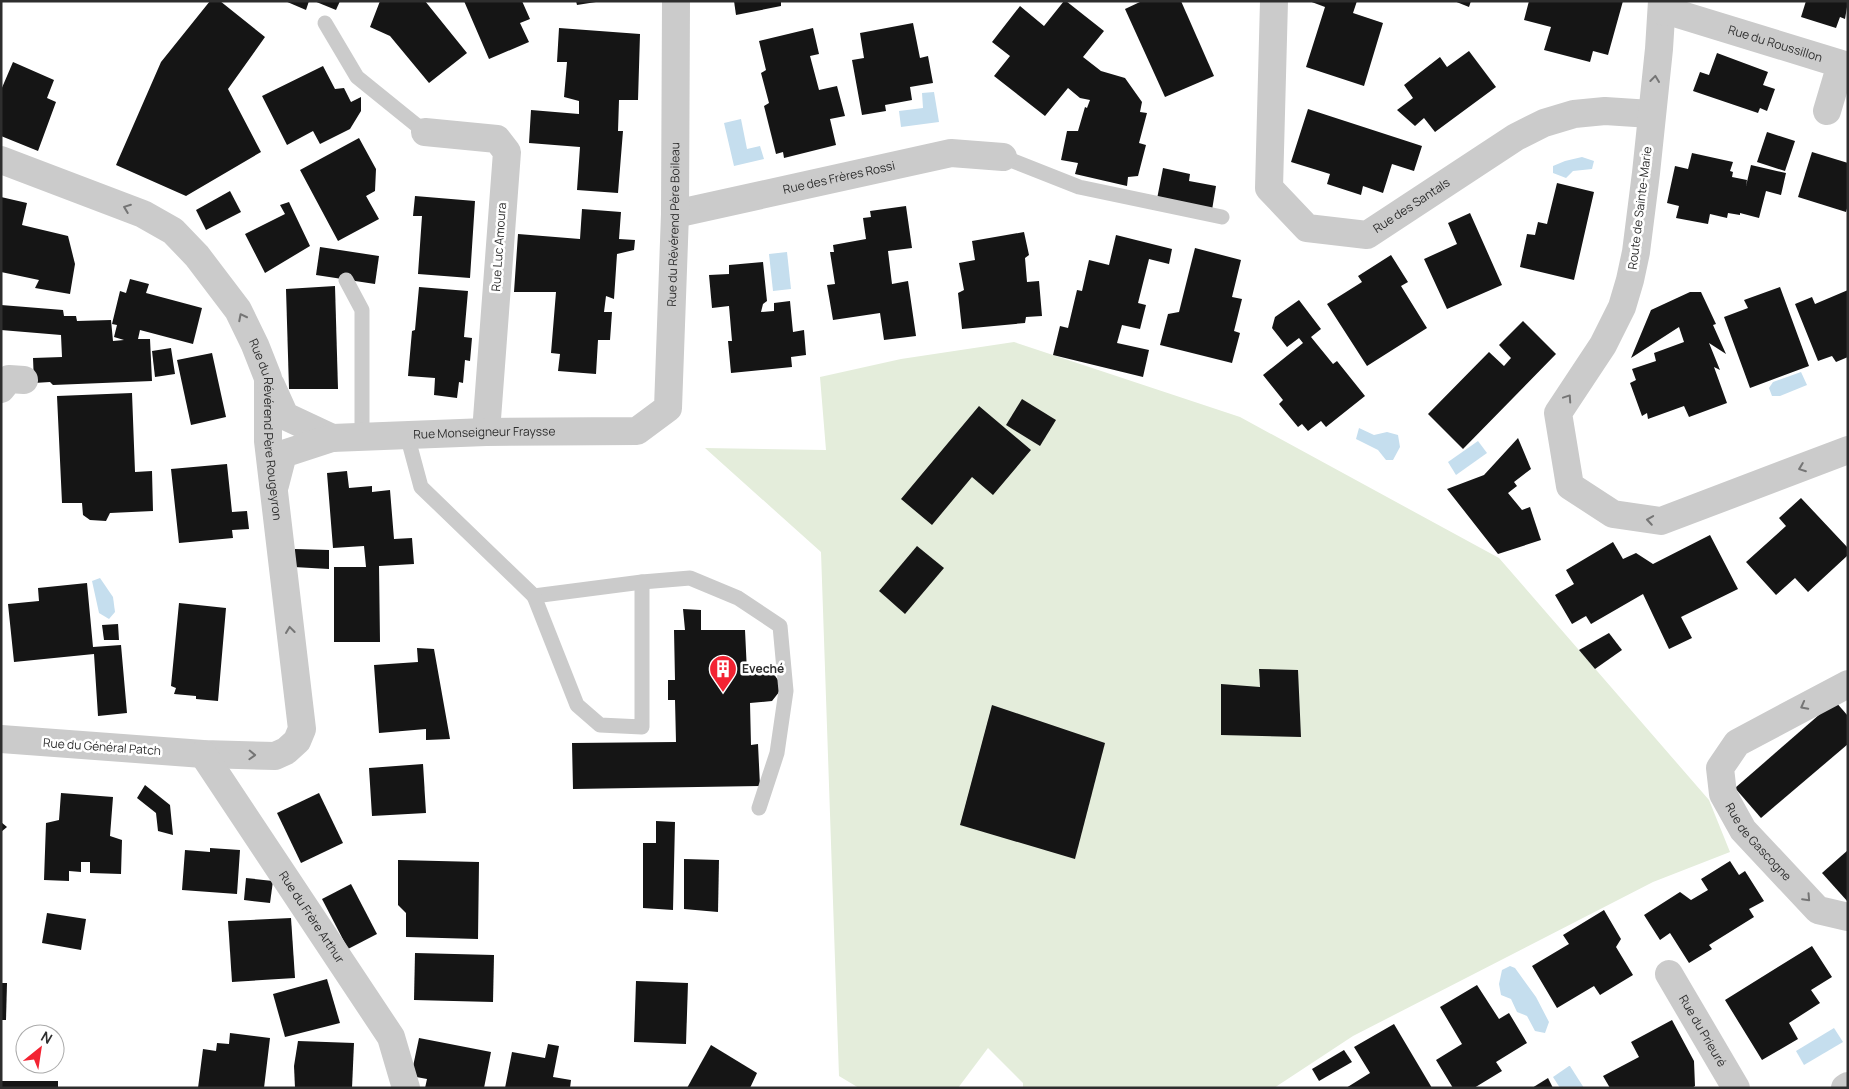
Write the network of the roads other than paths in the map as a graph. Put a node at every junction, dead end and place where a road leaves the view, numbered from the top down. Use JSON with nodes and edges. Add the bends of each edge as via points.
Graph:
{"nodes":[{"id":1,"x":676,"y":1,"type":"edge"},
{"id":2,"x":1274,"y":1,"type":"edge"},
{"id":3,"x":1662,"y":6,"type":"edge"},
{"id":4,"x":325,"y":23,"type":"dead end"},
{"id":5,"x":1827,"y":111,"type":"dead end"},
{"id":6,"x":1651,"y":114,"type":"junction"},
{"id":7,"x":425,"y":132,"type":"joint"},
{"id":8,"x":1003,"y":157,"type":"joint"},
{"id":9,"x":1,"y":160,"type":"edge"},
{"id":10,"x":675,"y":214,"type":"junction"},
{"id":11,"x":1222,"y":217,"type":"dead end"},
{"id":12,"x":346,"y":280,"type":"dead end"},
{"id":13,"x":268,"y":378,"type":"junction"},
{"id":14,"x":637,"y":431,"type":"joint"},
{"id":15,"x":486,"y":432,"type":"junction"},
{"id":16,"x":407,"y":435,"type":"junction"},
{"id":17,"x":362,"y":437,"type":"junction"},
{"id":18,"x":332,"y":438,"type":"junction"},
{"id":19,"x":1848,"y":450,"type":"edge"},
{"id":20,"x":273,"y":490,"type":"junction"},
{"id":21,"x":642,"y":582,"type":"junction"},
{"id":22,"x":534,"y":596,"type":"junction"},
{"id":23,"x":1848,"y":684,"type":"edge"},
{"id":24,"x":1,"y":739,"type":"edge"},
{"id":25,"x":203,"y":754,"type":"junction"},
{"id":26,"x":759,"y":808,"type":"dead end"},
{"id":27,"x":1848,"y":917,"type":"edge"},
{"id":28,"x":1669,"y":974,"type":"dead end"},
{"id":29,"x":406,"y":1088,"type":"edge"},
{"id":30,"x":1736,"y":1088,"type":"edge"}],
"edges":[{"from":1,"to":10,"type":"street","name":"Rue du Révérend Père Boileau"},
{"from":2,"to":6,"type":"street","name":"Rue des Santals","via":[[1269,188],[1307,228],[1366,235],[1544,123],[1574,114],[1605,111]]},
{"from":3,"to":5,"type":"street","name":"Rue du Roussillon","via":[[1674,13],[1841,64]]},
{"from":6,"to":3,"type":"street","name":"Route de Sainte-Marie","one_way":true},
{"from":4,"to":7,"type":"lane","via":[[357,77]]},
{"from":19,"to":6,"type":"street","name":"Route de Sainte-Marie","one_way":true,"via":[[1661,521],[1613,514],[1570,486],[1558,413],[1603,345],[1622,307],[1636,252]]},
{"from":7,"to":15,"type":"street","name":"Rue Luc Amoura","via":[[497,139],[507,152]]},
{"from":8,"to":10,"type":"street","name":"Rue des Frères Rossi","via":[[951,154]]},
{"from":8,"to":11,"type":"lane","via":[[1079,187]]},
{"from":13,"to":9,"type":"street","name":"Rue du Révérend Père Rougeyron","one_way":true,"via":[[238,310],[197,256],[173,231],[143,214]]},
{"from":10,"to":14,"type":"street","name":"Rue du Révérend Père Boileau","via":[[668,408]]},
{"from":12,"to":17,"type":"lane","via":[[362,310]]},
{"from":13,"to":18,"type":"street","name":"Rue Monseigneur Fraysse","via":[[286,416]]},
{"from":13,"to":20,"type":"street","name":"Rue du Révérend Père Rougeyron","via":[[268,441]]},
{"from":14,"to":15,"type":"street","name":"Rue Monseigneur Fraysse"},
{"from":15,"to":16,"type":"street","name":"Rue Monseigneur Fraysse"},
{"from":16,"to":17,"type":"street","name":"Rue Monseigneur Fraysse"},
{"from":16,"to":22,"type":"lane","via":[[421,487]]},
{"from":17,"to":18,"type":"street","name":"Rue Monseigneur Fraysse"},
{"from":18,"to":20,"type":"street","name":"Rue Monseigneur Fraysse","via":[[283,454]]},
{"from":25,"to":20,"type":"street","name":"Rue du Révérend Père Rougeyron","one_way":true,"via":[[275,756],[297,741],[302,729]]},
{"from":21,"to":22,"type":"lane"},
{"from":21,"to":22,"type":"lane","via":[[642,727],[600,725],[577,705]]},
{"from":21,"to":26,"type":"lane","via":[[690,578],[738,598],[780,626],[786,690],[776,754]]},
{"from":23,"to":27,"type":"street","name":"Rue de Gascogne","one_way":true,"via":[[1737,743],[1720,768],[1723,794],[1743,830],[1818,910]]},
{"from":24,"to":25,"type":"street","name":"Rue du Général Patch"},
{"from":25,"to":29,"type":"street","name":"Rue du Frère Arthur","via":[[391,1036]]},
{"from":28,"to":30,"type":"street","name":"Rue du Prieuré"}]}
